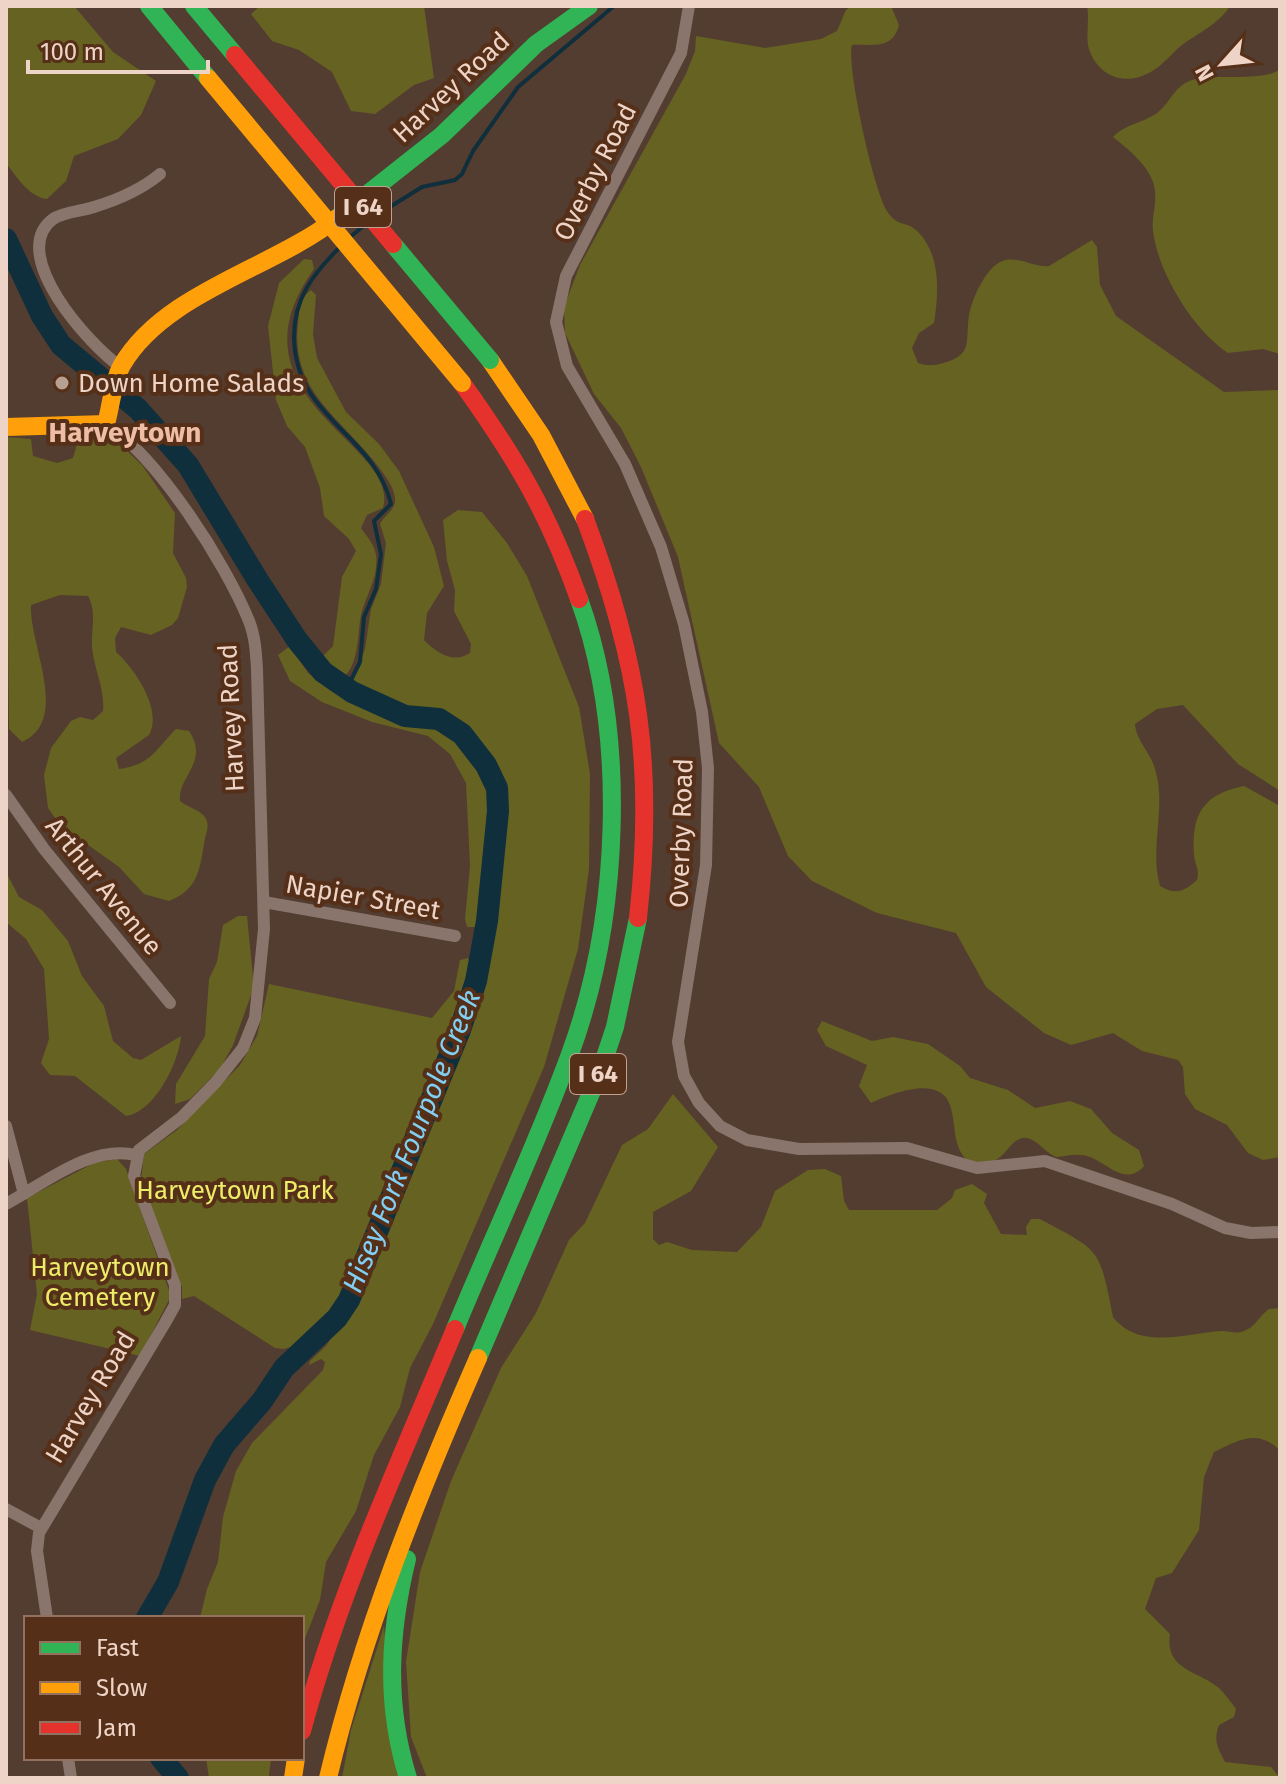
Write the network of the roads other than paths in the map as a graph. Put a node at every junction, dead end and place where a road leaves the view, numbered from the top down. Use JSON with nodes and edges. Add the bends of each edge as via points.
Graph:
{"nodes":[{"id":1,"x":149,"y":6,"type":"edge"},
{"id":2,"x":194,"y":6,"type":"edge"},
{"id":3,"x":589,"y":6,"type":"edge"},
{"id":4,"x":689,"y":6,"type":"edge"},
{"id":5,"x":160,"y":174,"type":"dead end"},
{"id":6,"x":120,"y":372,"type":"junction"},
{"id":7,"x":106,"y":424,"type":"junction"},
{"id":8,"x":6,"y":427,"type":"edge"},
{"id":9,"x":6,"y":795,"type":"edge"},
{"id":10,"x":264,"y":902,"type":"junction"},
{"id":11,"x":455,"y":936,"type":"dead end"},
{"id":12,"x":170,"y":1003,"type":"dead end"},
{"id":13,"x":6,"y":1126,"type":"edge"},
{"id":14,"x":136,"y":1155,"type":"junction"},
{"id":15,"x":24,"y":1194,"type":"junction"},
{"id":16,"x":6,"y":1204,"type":"edge"},
{"id":17,"x":1280,"y":1232,"type":"edge"},
{"id":18,"x":422,"y":1494,"type":"junction"},
{"id":19,"x":6,"y":1509,"type":"edge"},
{"id":20,"x":41,"y":1528,"type":"junction"},
{"id":21,"x":47,"y":1616,"type":"edge"},
{"id":22,"x":304,"y":1724,"type":"edge"},
{"id":23,"x":328,"y":1778,"type":"edge"},
{"id":24,"x":408,"y":1778,"type":"edge"}],
"edges":[{"from":1,"to":22,"type":"main road","number":"I 64","bridge":true,"via":[[504,439],[560,544],[588,625],[611,753],[609,886],[594,973],[571,1052],[351,1578]]},
{"from":2,"to":18,"type":"main road","number":"I 64","bridge":true,"via":[[490,360],[555,457],[609,577],[640,703],[647,836],[634,944],[614,1030]]},
{"from":3,"to":6,"type":"main road","name":"Harvey Road","via":[[511,65],[442,135],[298,246],[169,315],[138,341]]},
{"from":4,"to":17,"type":"street","name":"Overby Road","via":[[681,53],[566,276],[556,322],[567,366],[625,464],[661,547],[700,698],[708,768],[706,865],[678,1042],[690,1090],[720,1126],[764,1145],[907,1148],[977,1168],[1045,1161],[1172,1204],[1225,1228]]},
{"from":5,"to":6,"type":"street","via":[[120,198],[56,217],[41,237],[40,256],[67,312]]},
{"from":6,"to":7,"type":"main road","name":"Harvey Road"},
{"from":7,"to":8,"type":"main road"},
{"from":7,"to":10,"type":"street","name":"Harvey Road","via":[[137,448],[173,492],[252,629]]},
{"from":9,"to":12,"type":"street","name":"Arthur Avenue"},
{"from":10,"to":11,"type":"street","name":"Napier Street"},
{"from":10,"to":14,"type":"street","name":"Harvey Road","via":[[261,984],[243,1048],[191,1108]]},
{"from":13,"to":15,"type":"street"},
{"from":14,"to":15,"type":"street","via":[[95,1157]]},
{"from":14,"to":20,"type":"street","name":"Harvey Road","via":[[134,1176],[175,1285],[175,1305]]},
{"from":15,"to":16,"type":"street"},
{"from":18,"to":23,"type":"main road","number":"I 64","via":[[360,1653]]},
{"from":18,"to":24,"type":"main road","via":[[391,1644],[394,1721]]},
{"from":19,"to":20,"type":"street"},
{"from":20,"to":21,"type":"street","name":"Harvey Road","via":[[37,1551]]}]}
